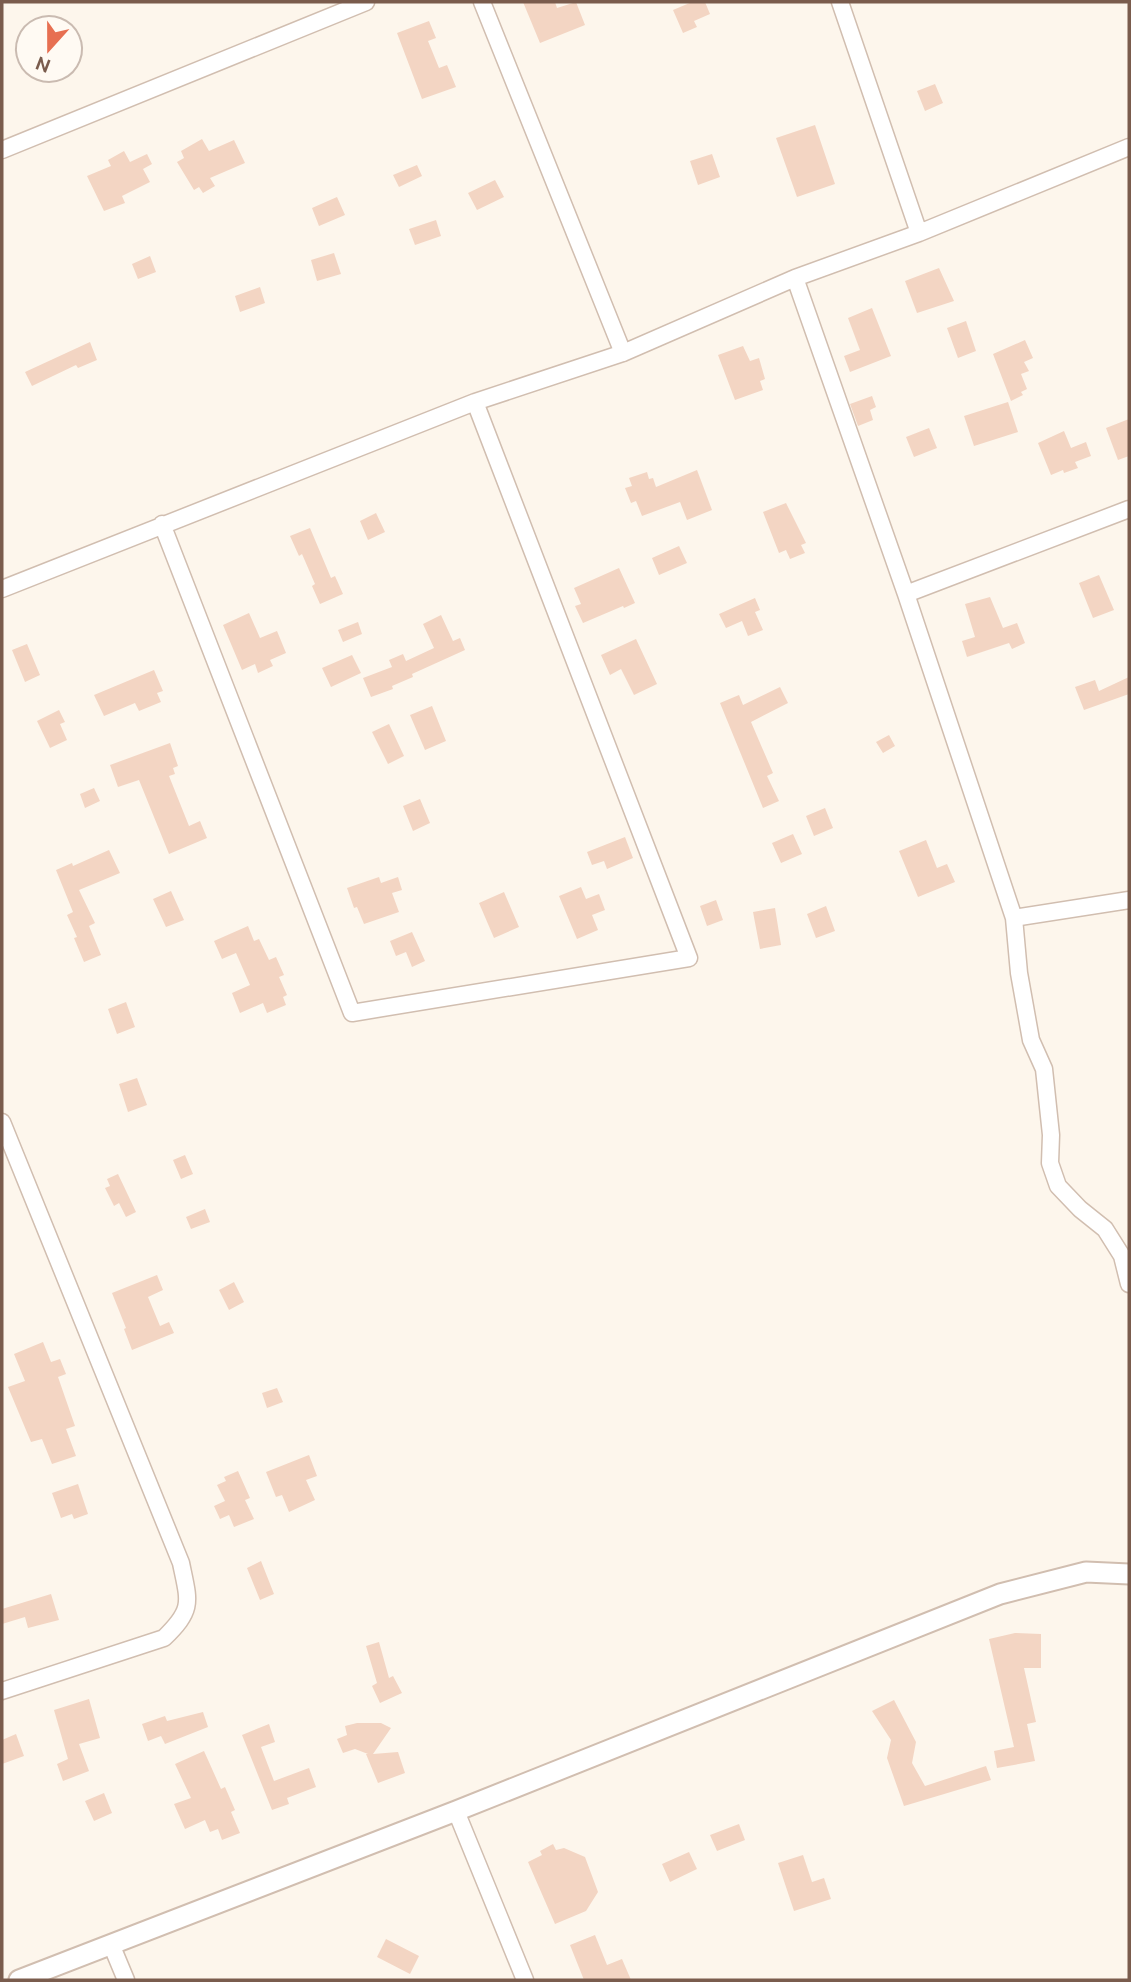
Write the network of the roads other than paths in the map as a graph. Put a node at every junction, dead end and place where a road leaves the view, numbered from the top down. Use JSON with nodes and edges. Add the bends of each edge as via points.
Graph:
{"nodes":[{"id":1,"x":366,"y":2,"type":"edge"},
{"id":2,"x":482,"y":2,"type":"edge"},
{"id":3,"x":840,"y":2,"type":"edge"},
{"id":4,"x":1129,"y":146,"type":"edge"},
{"id":5,"x":2,"y":150,"type":"edge"},
{"id":6,"x":919,"y":233,"type":"junction"},
{"id":7,"x":795,"y":278,"type":"junction"},
{"id":8,"x":623,"y":353,"type":"junction"},
{"id":9,"x":475,"y":402,"type":"junction"},
{"id":10,"x":1129,"y":509,"type":"edge"},
{"id":11,"x":162,"y":524,"type":"junction"},
{"id":12,"x":2,"y":589,"type":"edge"},
{"id":13,"x":906,"y":594,"type":"junction"},
{"id":14,"x":1129,"y":900,"type":"edge"},
{"id":15,"x":1014,"y":918,"type":"junction"},
{"id":16,"x":2,"y":1122,"type":"edge"},
{"id":17,"x":1129,"y":1284,"type":"edge"},
{"id":18,"x":1129,"y":1574,"type":"edge"},
{"id":19,"x":2,"y":1690,"type":"edge"},
{"id":20,"x":456,"y":1811,"type":"junction"},
{"id":21,"x":111,"y":1944,"type":"junction"},
{"id":22,"x":19,"y":1980,"type":"edge"},
{"id":23,"x":126,"y":1980,"type":"edge"},
{"id":24,"x":526,"y":1980,"type":"edge"}],
"edges":[{"from":1,"to":5,"type":"street"},
{"from":2,"to":8,"type":"street"},
{"from":3,"to":6,"type":"street"},
{"from":4,"to":6,"type":"street"},
{"from":6,"to":7,"type":"street"},
{"from":7,"to":8,"type":"street"},
{"from":7,"to":13,"type":"street"},
{"from":8,"to":9,"type":"street"},
{"from":9,"to":11,"type":"street"},
{"from":9,"to":11,"type":"street","via":[[689,958],[352,1013]]},
{"from":10,"to":13,"type":"street"},
{"from":11,"to":12,"type":"street"},
{"from":13,"to":15,"type":"street"},
{"from":14,"to":15,"type":"street"},
{"from":15,"to":17,"type":"street","via":[[1031,1040],[1044,1069],[1050,1163],[1058,1186],[1105,1229],[1122,1256]]},
{"from":16,"to":19,"type":"street","via":[[181,1563],[189,1601],[181,1621],[163,1638]]},
{"from":18,"to":20,"type":"street","via":[[1086,1572],[1000,1594]]},
{"from":20,"to":21,"type":"street"},
{"from":20,"to":24,"type":"street"},
{"from":21,"to":22,"type":"street"},
{"from":21,"to":23,"type":"street"}]}
